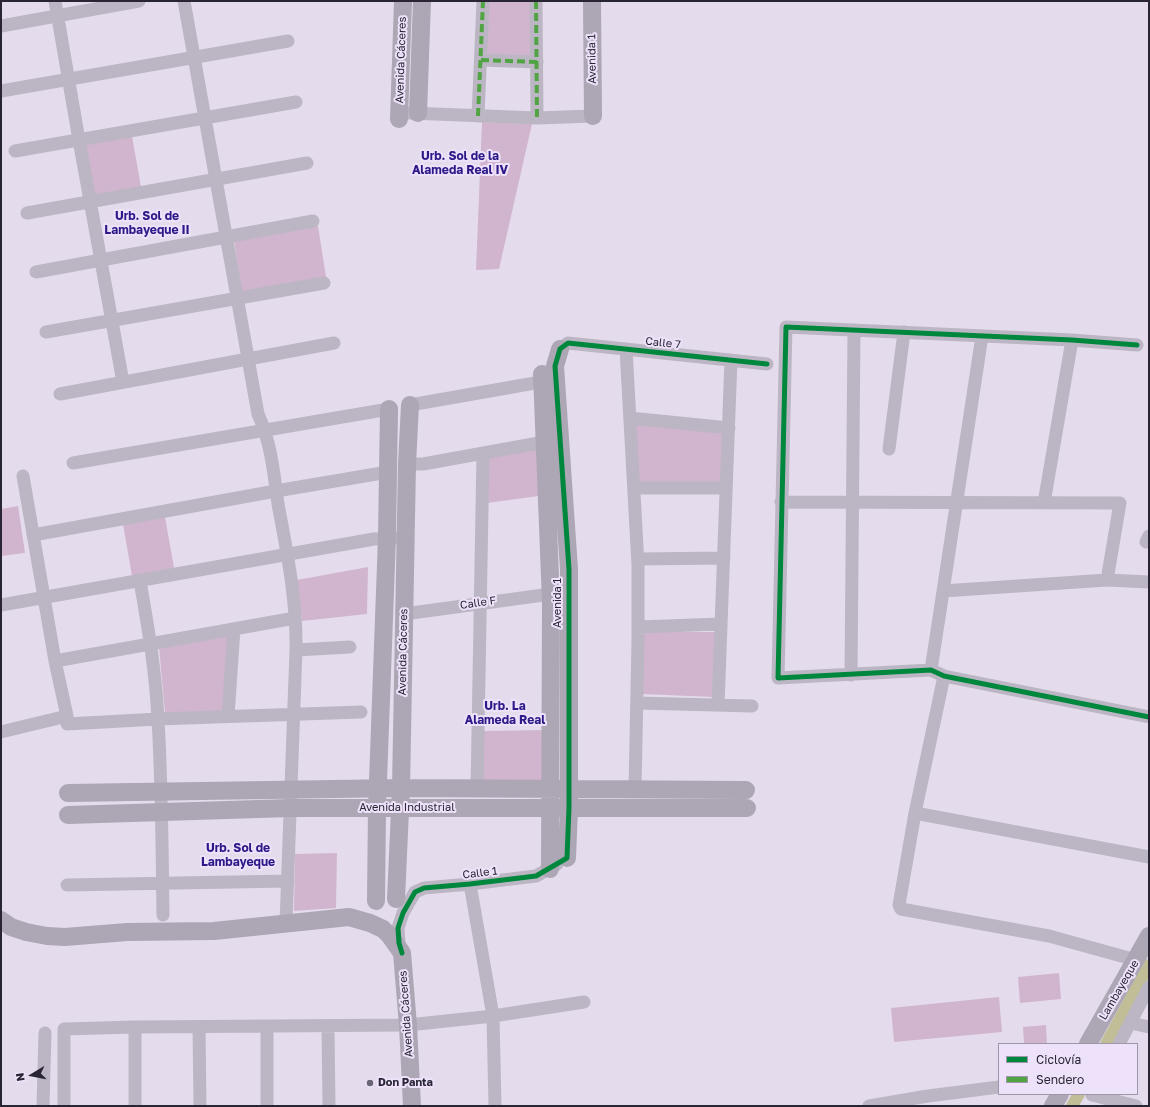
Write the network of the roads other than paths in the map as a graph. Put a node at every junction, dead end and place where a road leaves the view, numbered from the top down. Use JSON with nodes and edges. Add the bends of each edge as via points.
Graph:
{"nodes":[{"id":1,"x":55,"y":1,"type":"edge"},
{"id":2,"x":139,"y":1,"type":"edge"},
{"id":3,"x":184,"y":1,"type":"edge"},
{"id":4,"x":403,"y":1,"type":"edge"},
{"id":5,"x":422,"y":1,"type":"edge"},
{"id":6,"x":483,"y":1,"type":"edge"},
{"id":7,"x":536,"y":1,"type":"edge"},
{"id":8,"x":592,"y":1,"type":"edge"},
{"id":9,"x":58,"y":16,"type":"junction"},
{"id":10,"x":1,"y":26,"type":"edge"},
{"id":11,"x":288,"y":40,"type":"dead end"},
{"id":12,"x":194,"y":58,"type":"junction"},
{"id":13,"x":480,"y":60,"type":"junction"},
{"id":14,"x":537,"y":62,"type":"junction"},
{"id":15,"x":69,"y":80,"type":"junction"},
{"id":16,"x":1,"y":91,"type":"edge"},
{"id":17,"x":296,"y":102,"type":"dead end"},
{"id":18,"x":418,"y":113,"type":"junction"},
{"id":19,"x":400,"y":116,"type":"joint"},
{"id":20,"x":478,"y":116,"type":"junction"},
{"id":21,"x":593,"y":116,"type":"joint"},
{"id":22,"x":205,"y":118,"type":"junction"},
{"id":23,"x":537,"y":118,"type":"junction"},
{"id":24,"x":79,"y":140,"type":"junction"},
{"id":25,"x":15,"y":152,"type":"dead end"},
{"id":26,"x":307,"y":163,"type":"dead end"},
{"id":27,"x":216,"y":179,"type":"junction"},
{"id":28,"x":90,"y":202,"type":"junction"},
{"id":29,"x":27,"y":213,"type":"dead end"},
{"id":30,"x":313,"y":221,"type":"dead end"},
{"id":31,"x":226,"y":237,"type":"junction"},
{"id":32,"x":101,"y":260,"type":"junction"},
{"id":33,"x":36,"y":272,"type":"dead end"},
{"id":34,"x":324,"y":284,"type":"dead end"},
{"id":35,"x":238,"y":298,"type":"junction"},
{"id":36,"x":112,"y":320,"type":"junction"},
{"id":37,"x":854,"y":330,"type":"junction"},
{"id":38,"x":46,"y":332,"type":"dead end"},
{"id":39,"x":904,"y":332,"type":"junction"},
{"id":40,"x":982,"y":336,"type":"junction"},
{"id":41,"x":1072,"y":340,"type":"junction"},
{"id":42,"x":334,"y":343,"type":"dead end"},
{"id":43,"x":1138,"y":345,"type":"dead end"},
{"id":44,"x":560,"y":349,"type":"joint"},
{"id":45,"x":626,"y":349,"type":"junction"},
{"id":46,"x":248,"y":359,"type":"junction"},
{"id":47,"x":731,"y":360,"type":"junction"},
{"id":48,"x":767,"y":364,"type":"dead end"},
{"id":49,"x":539,"y":378,"type":"joint"},
{"id":50,"x":123,"y":382,"type":"junction"},
{"id":51,"x":60,"y":394,"type":"dead end"},
{"id":52,"x":410,"y":405,"type":"joint"},
{"id":53,"x":389,"y":409,"type":"joint"},
{"id":54,"x":630,"y":418,"type":"junction"},
{"id":55,"x":729,"y":428,"type":"junction"},
{"id":56,"x":265,"y":429,"type":"junction"},
{"id":57,"x":539,"y":443,"type":"dead end"},
{"id":58,"x":889,"y":448,"type":"dead end"},
{"id":59,"x":483,"y":453,"type":"junction"},
{"id":60,"x":73,"y":463,"type":"dead end"},
{"id":61,"x":407,"y":464,"type":"junction"},
{"id":62,"x":388,"y":472,"type":"junction"},
{"id":63,"x":24,"y":476,"type":"dead end"},
{"id":64,"x":634,"y":488,"type":"junction"},
{"id":65,"x":726,"y":488,"type":"junction"},
{"id":66,"x":276,"y":491,"type":"junction"},
{"id":67,"x":781,"y":502,"type":"junction"},
{"id":68,"x":852,"y":502,"type":"junction"},
{"id":69,"x":957,"y":502,"type":"junction"},
{"id":70,"x":1044,"y":503,"type":"junction"},
{"id":71,"x":33,"y":535,"type":"junction"},
{"id":72,"x":1149,"y":536,"type":"edge"},
{"id":73,"x":387,"y":537,"type":"junction"},
{"id":74,"x":406,"y":538,"type":"junction"},
{"id":75,"x":1149,"y":542,"type":"edge"},
{"id":76,"x":287,"y":554,"type":"junction"},
{"id":77,"x":724,"y":558,"type":"junction"},
{"id":78,"x":638,"y":559,"type":"junction"},
{"id":79,"x":1108,"y":580,"type":"junction"},
{"id":80,"x":140,"y":581,"type":"junction"},
{"id":81,"x":1149,"y":582,"type":"edge"},
{"id":82,"x":943,"y":591,"type":"junction"},
{"id":83,"x":551,"y":594,"type":"junction"},
{"id":84,"x":44,"y":598,"type":"junction"},
{"id":85,"x":480,"y":603,"type":"junction"},
{"id":86,"x":1,"y":605,"type":"edge"},
{"id":87,"x":404,"y":614,"type":"junction"},
{"id":88,"x":295,"y":618,"type":"junction"},
{"id":89,"x":721,"y":624,"type":"junction"},
{"id":90,"x":638,"y":627,"type":"junction"},
{"id":91,"x":234,"y":629,"type":"junction"},
{"id":92,"x":151,"y":643,"type":"junction"},
{"id":93,"x":350,"y":647,"type":"dead end"},
{"id":94,"x":296,"y":650,"type":"junction"},
{"id":95,"x":55,"y":661,"type":"junction"},
{"id":96,"x":932,"y":670,"type":"junction"},
{"id":97,"x":851,"y":675,"type":"junction"},
{"id":98,"x":944,"y":676,"type":"junction"},
{"id":99,"x":637,"y":703,"type":"junction"},
{"id":100,"x":718,"y":705,"type":"junction"},
{"id":101,"x":752,"y":706,"type":"dead end"},
{"id":102,"x":361,"y":712,"type":"dead end"},
{"id":103,"x":294,"y":714,"type":"junction"},
{"id":104,"x":67,"y":716,"type":"junction"},
{"id":105,"x":228,"y":716,"type":"junction"},
{"id":106,"x":1149,"y":717,"type":"edge"},
{"id":107,"x":158,"y":719,"type":"junction"},
{"id":108,"x":1,"y":731,"type":"edge"},
{"id":109,"x":401,"y":788,"type":"junction"},
{"id":110,"x":291,"y":789,"type":"junction"},
{"id":111,"x":378,"y":789,"type":"junction"},
{"id":112,"x":477,"y":789,"type":"junction"},
{"id":113,"x":550,"y":789,"type":"junction"},
{"id":114,"x":569,"y":790,"type":"junction"},
{"id":115,"x":635,"y":790,"type":"junction"},
{"id":116,"x":162,"y":792,"type":"junction"},
{"id":117,"x":68,"y":793,"type":"dead end"},
{"id":118,"x":290,"y":808,"type":"junction"},
{"id":119,"x":377,"y":808,"type":"junction"},
{"id":120,"x":400,"y":808,"type":"junction"},
{"id":121,"x":550,"y":808,"type":"junction"},
{"id":122,"x":569,"y":808,"type":"junction"},
{"id":123,"x":162,"y":812,"type":"junction"},
{"id":124,"x":916,"y":813,"type":"junction"},
{"id":125,"x":68,"y":815,"type":"dead end"},
{"id":126,"x":1149,"y":857,"type":"edge"},
{"id":127,"x":567,"y":858,"type":"joint"},
{"id":128,"x":550,"y":869,"type":"junction"},
{"id":129,"x":288,"y":881,"type":"junction"},
{"id":130,"x":163,"y":883,"type":"junction"},
{"id":131,"x":470,"y":884,"type":"junction"},
{"id":132,"x":67,"y":885,"type":"dead end"},
{"id":133,"x":376,"y":901,"type":"dead end"},
{"id":134,"x":399,"y":906,"type":"junction"},
{"id":135,"x":163,"y":915,"type":"dead end"},
{"id":136,"x":1,"y":920,"type":"edge"},
{"id":137,"x":286,"y":923,"type":"junction"},
{"id":138,"x":1149,"y":936,"type":"edge"},
{"id":139,"x":402,"y":953,"type":"junction"},
{"id":140,"x":1136,"y":960,"type":"junction"},
{"id":141,"x":1149,"y":987,"type":"edge"},
{"id":142,"x":584,"y":1002,"type":"dead end"},
{"id":143,"x":493,"y":1016,"type":"junction"},
{"id":144,"x":1130,"y":1023,"type":"junction"},
{"id":145,"x":408,"y":1025,"type":"junction"},
{"id":146,"x":328,"y":1026,"type":"junction"},
{"id":147,"x":135,"y":1027,"type":"junction"},
{"id":148,"x":199,"y":1027,"type":"junction"},
{"id":149,"x":267,"y":1027,"type":"junction"},
{"id":150,"x":1149,"y":1027,"type":"edge"},
{"id":151,"x":45,"y":1033,"type":"dead end"},
{"id":152,"x":1089,"y":1043,"type":"edge"},
{"id":153,"x":1120,"y":1043,"type":"edge"},
{"id":154,"x":998,"y":1087,"type":"edge"},
{"id":155,"x":1059,"y":1095,"type":"edge"},
{"id":156,"x":1090,"y":1098,"type":"edge"},
{"id":157,"x":43,"y":1106,"type":"edge"},
{"id":158,"x":64,"y":1106,"type":"edge"},
{"id":159,"x":135,"y":1106,"type":"edge"},
{"id":160,"x":200,"y":1106,"type":"edge"},
{"id":161,"x":267,"y":1106,"type":"edge"},
{"id":162,"x":329,"y":1106,"type":"edge"},
{"id":163,"x":412,"y":1106,"type":"edge"},
{"id":164,"x":496,"y":1106,"type":"edge"},
{"id":165,"x":871,"y":1106,"type":"edge"},
{"id":166,"x":1053,"y":1106,"type":"edge"},
{"id":167,"x":1136,"y":1106,"type":"edge"}],
"edges":[{"from":1,"to":9,"type":"street"},
{"from":2,"to":9,"type":"street"},
{"from":3,"to":12,"type":"street"},
{"from":4,"to":19,"type":"street","name":"Avenida Cáceres"},
{"from":5,"to":18,"type":"street","name":"Avenida Cáceres"},
{"from":6,"to":13,"type":"street"},
{"from":7,"to":14,"type":"street"},
{"from":8,"to":21,"type":"street","name":"Avenida 1"},
{"from":9,"to":10,"type":"street"},
{"from":9,"to":15,"type":"street"},
{"from":11,"to":12,"type":"street"},
{"from":12,"to":15,"type":"street"},
{"from":12,"to":22,"type":"street"},
{"from":13,"to":14,"type":"street"},
{"from":13,"to":20,"type":"street"},
{"from":14,"to":23,"type":"street"},
{"from":15,"to":16,"type":"street"},
{"from":15,"to":24,"type":"street"},
{"from":17,"to":22,"type":"street"},
{"from":18,"to":19,"type":"street"},
{"from":18,"to":20,"type":"street"},
{"from":20,"to":23,"type":"street"},
{"from":21,"to":23,"type":"street"},
{"from":22,"to":24,"type":"street"},
{"from":22,"to":27,"type":"street"},
{"from":24,"to":25,"type":"street"},
{"from":24,"to":28,"type":"street"},
{"from":26,"to":27,"type":"street"},
{"from":27,"to":28,"type":"street"},
{"from":27,"to":31,"type":"street"},
{"from":28,"to":29,"type":"street"},
{"from":28,"to":32,"type":"street"},
{"from":30,"to":31,"type":"street"},
{"from":31,"to":32,"type":"street"},
{"from":31,"to":35,"type":"street"},
{"from":32,"to":33,"type":"street"},
{"from":32,"to":36,"type":"street"},
{"from":34,"to":35,"type":"street"},
{"from":35,"to":36,"type":"street"},
{"from":35,"to":46,"type":"street"},
{"from":36,"to":38,"type":"street"},
{"from":36,"to":50,"type":"street"},
{"from":37,"to":39,"type":"street"},
{"from":37,"to":67,"type":"street","via":[[786,327]]},
{"from":37,"to":68,"type":"street"},
{"from":39,"to":40,"type":"street"},
{"from":39,"to":58,"type":"street"},
{"from":40,"to":41,"type":"street"},
{"from":40,"to":69,"type":"street"},
{"from":41,"to":43,"type":"street"},
{"from":41,"to":70,"type":"street"},
{"from":42,"to":46,"type":"street"},
{"from":44,"to":45,"type":"street","name":"Calle 7","via":[[568,343]]},
{"from":44,"to":114,"type":"street","name":"Avenida 1","via":[[555,366],[568,569]]},
{"from":45,"to":47,"type":"street","name":"Calle 7"},
{"from":45,"to":54,"type":"street"},
{"from":46,"to":50,"type":"street"},
{"from":46,"to":56,"type":"street","via":[[258,414]]},
{"from":47,"to":48,"type":"street","name":"Calle 7"},
{"from":47,"to":55,"type":"street"},
{"from":49,"to":52,"type":"street"},
{"from":49,"to":83,"type":"street","name":"Avenida 1"},
{"from":50,"to":51,"type":"street"},
{"from":52,"to":61,"type":"street","name":"Avenida Cáceres"},
{"from":53,"to":56,"type":"street"},
{"from":53,"to":62,"type":"street","name":"Avenida Cáceres"},
{"from":54,"to":55,"type":"street"},
{"from":54,"to":64,"type":"street"},
{"from":55,"to":65,"type":"street"},
{"from":56,"to":60,"type":"street"},
{"from":56,"to":66,"type":"street"},
{"from":57,"to":59,"type":"street"},
{"from":59,"to":61,"type":"street","via":[[423,464]]},
{"from":59,"to":85,"type":"street"},
{"from":61,"to":74,"type":"street","name":"Avenida Cáceres"},
{"from":62,"to":66,"type":"street"},
{"from":62,"to":73,"type":"street","name":"Avenida Cáceres"},
{"from":63,"to":71,"type":"street"},
{"from":64,"to":65,"type":"street"},
{"from":64,"to":78,"type":"street"},
{"from":65,"to":77,"type":"street"},
{"from":66,"to":71,"type":"street"},
{"from":66,"to":76,"type":"street"},
{"from":67,"to":68,"type":"street"},
{"from":67,"to":97,"type":"street","via":[[778,678]]},
{"from":68,"to":69,"type":"street"},
{"from":68,"to":97,"type":"street"},
{"from":69,"to":70,"type":"street"},
{"from":69,"to":82,"type":"street"},
{"from":70,"to":79,"type":"street","via":[[1120,503]]},
{"from":71,"to":84,"type":"street"},
{"from":72,"to":75,"type":"street","via":[[1146,542]]},
{"from":73,"to":74,"type":"street"},
{"from":73,"to":76,"type":"street"},
{"from":73,"to":111,"type":"street","name":"Avenida Cáceres"},
{"from":74,"to":87,"type":"street","name":"Avenida Cáceres"},
{"from":76,"to":80,"type":"street"},
{"from":76,"to":88,"type":"street"},
{"from":77,"to":78,"type":"street"},
{"from":77,"to":89,"type":"street"},
{"from":78,"to":90,"type":"street"},
{"from":79,"to":81,"type":"street"},
{"from":79,"to":82,"type":"street"},
{"from":80,"to":84,"type":"street"},
{"from":80,"to":92,"type":"street"},
{"from":82,"to":96,"type":"street"},
{"from":83,"to":85,"type":"street","name":"Calle F"},
{"from":83,"to":113,"type":"street","name":"Avenida 1"},
{"from":84,"to":86,"type":"street"},
{"from":84,"to":95,"type":"street"},
{"from":85,"to":87,"type":"street","name":"Calle F"},
{"from":85,"to":112,"type":"street"},
{"from":87,"to":109,"type":"street","name":"Avenida Cáceres"},
{"from":88,"to":91,"type":"street"},
{"from":88,"to":94,"type":"street"},
{"from":89,"to":90,"type":"street"},
{"from":89,"to":100,"type":"street"},
{"from":90,"to":99,"type":"street"},
{"from":91,"to":92,"type":"street"},
{"from":91,"to":105,"type":"street"},
{"from":92,"to":95,"type":"street"},
{"from":92,"to":107,"type":"street"},
{"from":93,"to":94,"type":"street"},
{"from":94,"to":103,"type":"street"},
{"from":95,"to":104,"type":"street"},
{"from":96,"to":97,"type":"street"},
{"from":96,"to":98,"type":"street"},
{"from":98,"to":106,"type":"street"},
{"from":98,"to":124,"type":"street"},
{"from":99,"to":100,"type":"street"},
{"from":99,"to":115,"type":"street"},
{"from":100,"to":101,"type":"street"},
{"from":102,"to":103,"type":"street"},
{"from":103,"to":105,"type":"street"},
{"from":103,"to":110,"type":"street"},
{"from":104,"to":107,"type":"street","via":[[67,724]]},
{"from":104,"to":108,"type":"street"},
{"from":105,"to":107,"type":"street"},
{"from":107,"to":116,"type":"street"},
{"from":109,"to":111,"type":"street","name":"Avenida Industrial"},
{"from":109,"to":112,"type":"street","name":"Avenida Industrial"},
{"from":109,"to":120,"type":"street","name":"Avenida Cáceres"},
{"from":110,"to":111,"type":"street","name":"Avenida Industrial"},
{"from":110,"to":116,"type":"street","name":"Avenida Industrial"},
{"from":110,"to":118,"type":"street"},
{"from":111,"to":119,"type":"street","name":"Avenida Cáceres"},
{"from":112,"to":113,"type":"street","name":"Avenida Industrial"},
{"from":113,"to":114,"type":"street","name":"Avenida Industrial"},
{"from":113,"to":121,"type":"street","name":"Avenida 1"},
{"from":114,"to":115,"type":"street","name":"Avenida Industrial"},
{"from":114,"to":122,"type":"street","name":"Avenida 1"},
{"from":115,"to":122,"type":"street","name":"Avenida Industrial","via":[[746,799]]},
{"from":116,"to":117,"type":"street","name":"Avenida Industrial"},
{"from":116,"to":123,"type":"street"},
{"from":118,"to":119,"type":"street","name":"Avenida Industrial"},
{"from":118,"to":123,"type":"street","name":"Avenida Industrial"},
{"from":118,"to":129,"type":"street"},
{"from":119,"to":120,"type":"street","name":"Avenida Industrial"},
{"from":119,"to":133,"type":"street","name":"Avenida Cáceres"},
{"from":120,"to":121,"type":"street","name":"Avenida Industrial"},
{"from":120,"to":134,"type":"street","name":"Avenida Cáceres"},
{"from":121,"to":122,"type":"street","name":"Avenida Industrial"},
{"from":121,"to":128,"type":"street","name":"Avenida 1"},
{"from":122,"to":127,"type":"street","name":"Avenida 1"},
{"from":123,"to":125,"type":"street","name":"Avenida Industrial"},
{"from":123,"to":130,"type":"street"},
{"from":124,"to":126,"type":"street"},
{"from":124,"to":140,"type":"street","via":[[899,905],[901,909],[1049,936]]},
{"from":127,"to":128,"type":"street","name":"Calle 1"},
{"from":128,"to":131,"type":"street","name":"Calle 1","via":[[536,876]]},
{"from":129,"to":130,"type":"street"},
{"from":129,"to":137,"type":"street"},
{"from":130,"to":132,"type":"street"},
{"from":130,"to":135,"type":"street"},
{"from":131,"to":134,"type":"street","name":"Calle 1","via":[[424,888],[415,892]]},
{"from":131,"to":143,"type":"street"},
{"from":134,"to":139,"type":"street","name":"Calle 1","via":[[398,928]]},
{"from":136,"to":137,"type":"street","via":[[26,932],[65,937],[127,932],[214,931]]},
{"from":137,"to":139,"type":"street","via":[[349,917],[383,929]]},
{"from":138,"to":140,"type":"street","name":"Lambayeque"},
{"from":139,"to":145,"type":"street","name":"Avenida Cáceres"},
{"from":140,"to":152,"type":"street","name":"Lambayeque"},
{"from":141,"to":144,"type":"street"},
{"from":142,"to":143,"type":"street"},
{"from":143,"to":145,"type":"street"},
{"from":143,"to":164,"type":"street"},
{"from":144,"to":150,"type":"street"},
{"from":144,"to":153,"type":"street"},
{"from":145,"to":146,"type":"street"},
{"from":145,"to":163,"type":"street","name":"Avenida Cáceres"},
{"from":146,"to":149,"type":"street"},
{"from":146,"to":162,"type":"street"},
{"from":147,"to":148,"type":"street"},
{"from":147,"to":158,"type":"street","via":[[64,1029]]},
{"from":147,"to":159,"type":"street"},
{"from":148,"to":149,"type":"street"},
{"from":148,"to":160,"type":"street"},
{"from":149,"to":161,"type":"street"},
{"from":151,"to":157,"type":"street"},
{"from":154,"to":165,"type":"street"},
{"from":155,"to":166,"type":"street"},
{"from":156,"to":167,"type":"street"}]}
